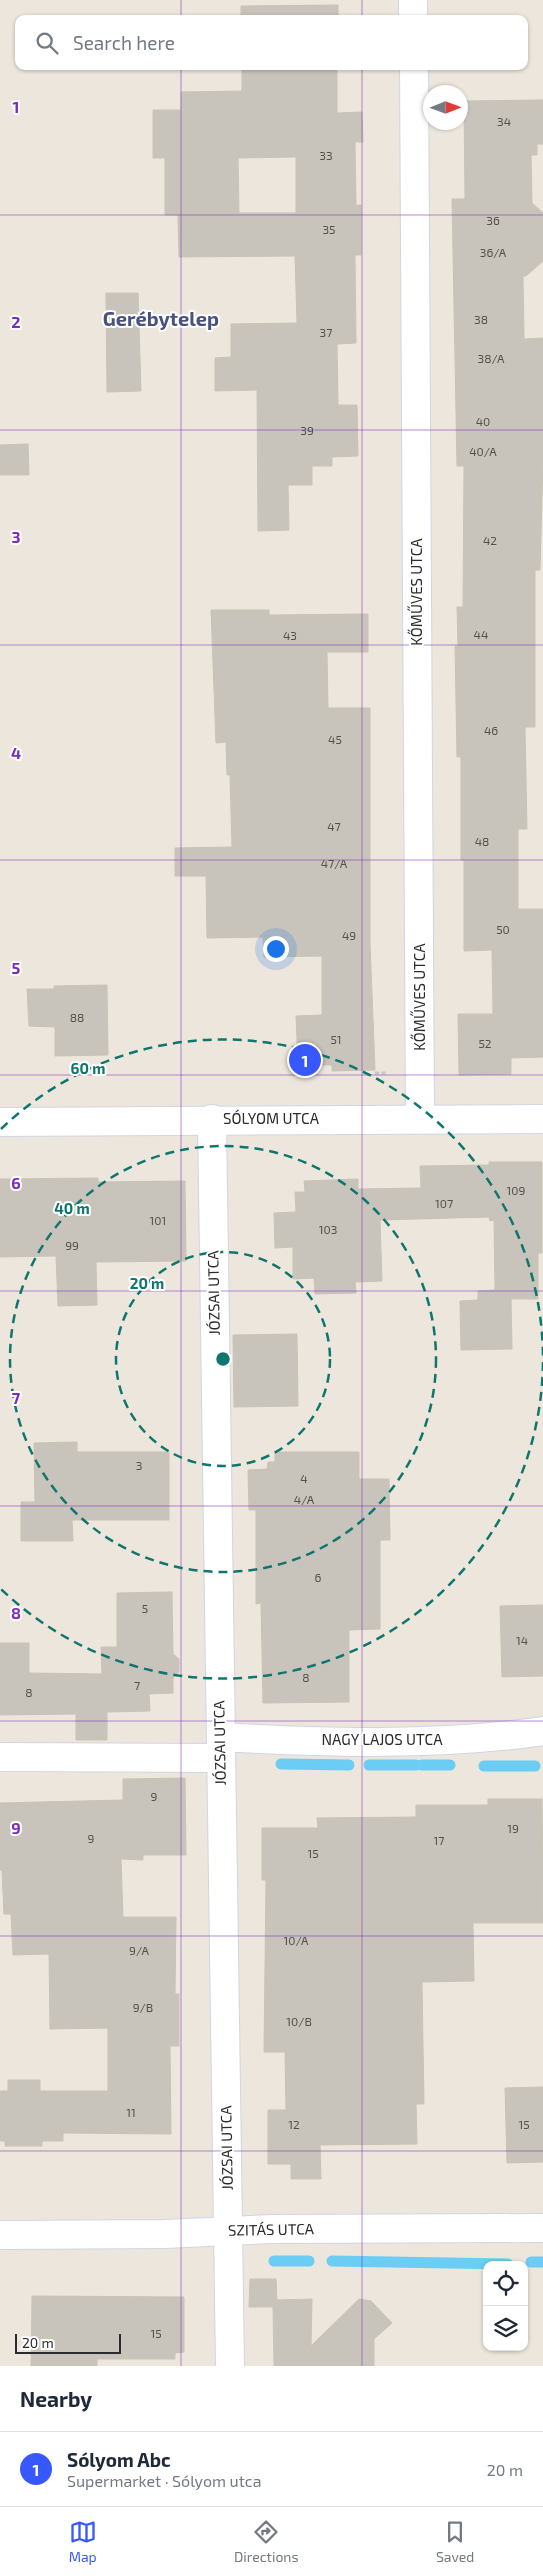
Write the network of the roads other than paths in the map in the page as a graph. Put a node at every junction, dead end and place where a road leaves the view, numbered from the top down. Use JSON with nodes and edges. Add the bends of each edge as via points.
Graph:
{"nodes":[{"id":1,"x":413,"y":0,"type":"edge"},
{"id":2,"x":413,"y":15,"type":"edge"},
{"id":3,"x":414,"y":70,"type":"edge"},
{"id":4,"x":420,"y":1119,"type":"junction"},
{"id":5,"x":543,"y":1119,"type":"edge"},
{"id":6,"x":212,"y":1120,"type":"junction"},
{"id":7,"x":0,"y":1122,"type":"edge"},
{"id":8,"x":543,"y":1731,"type":"edge"},
{"id":9,"x":220,"y":1748,"type":"junction"},
{"id":10,"x":0,"y":1757,"type":"edge"},
{"id":11,"x":543,"y":2228,"type":"edge"},
{"id":12,"x":228,"y":2231,"type":"junction"},
{"id":13,"x":0,"y":2235,"type":"edge"},
{"id":14,"x":230,"y":2366,"type":"edge"}],
"edges":[{"from":1,"to":2,"type":"street"},
{"from":3,"to":4,"type":"street","name":"KŐMŰVES UTCA"},
{"from":4,"to":5,"type":"street","name":"SÓLYOM UTCA"},
{"from":4,"to":6,"type":"street","name":"SÓLYOM UTCA"},
{"from":6,"to":7,"type":"street","name":"SÓLYOM UTCA"},
{"from":6,"to":9,"type":"street","name":"JÓZSAI UTCA"},
{"from":8,"to":9,"type":"street","name":"NAGY LAJOS UTCA","via":[[475,1739],[292,1740]]},
{"from":9,"to":10,"type":"street","name":"NAGY LAJOS UTCA"},
{"from":9,"to":12,"type":"street","name":"JÓZSAI UTCA"},
{"from":11,"to":12,"type":"street","name":"SZITÁS UTCA"},
{"from":12,"to":13,"type":"street","name":"SZITÁS UTCA"},
{"from":12,"to":14,"type":"street","name":"JÓZSAI UTCA"}]}
